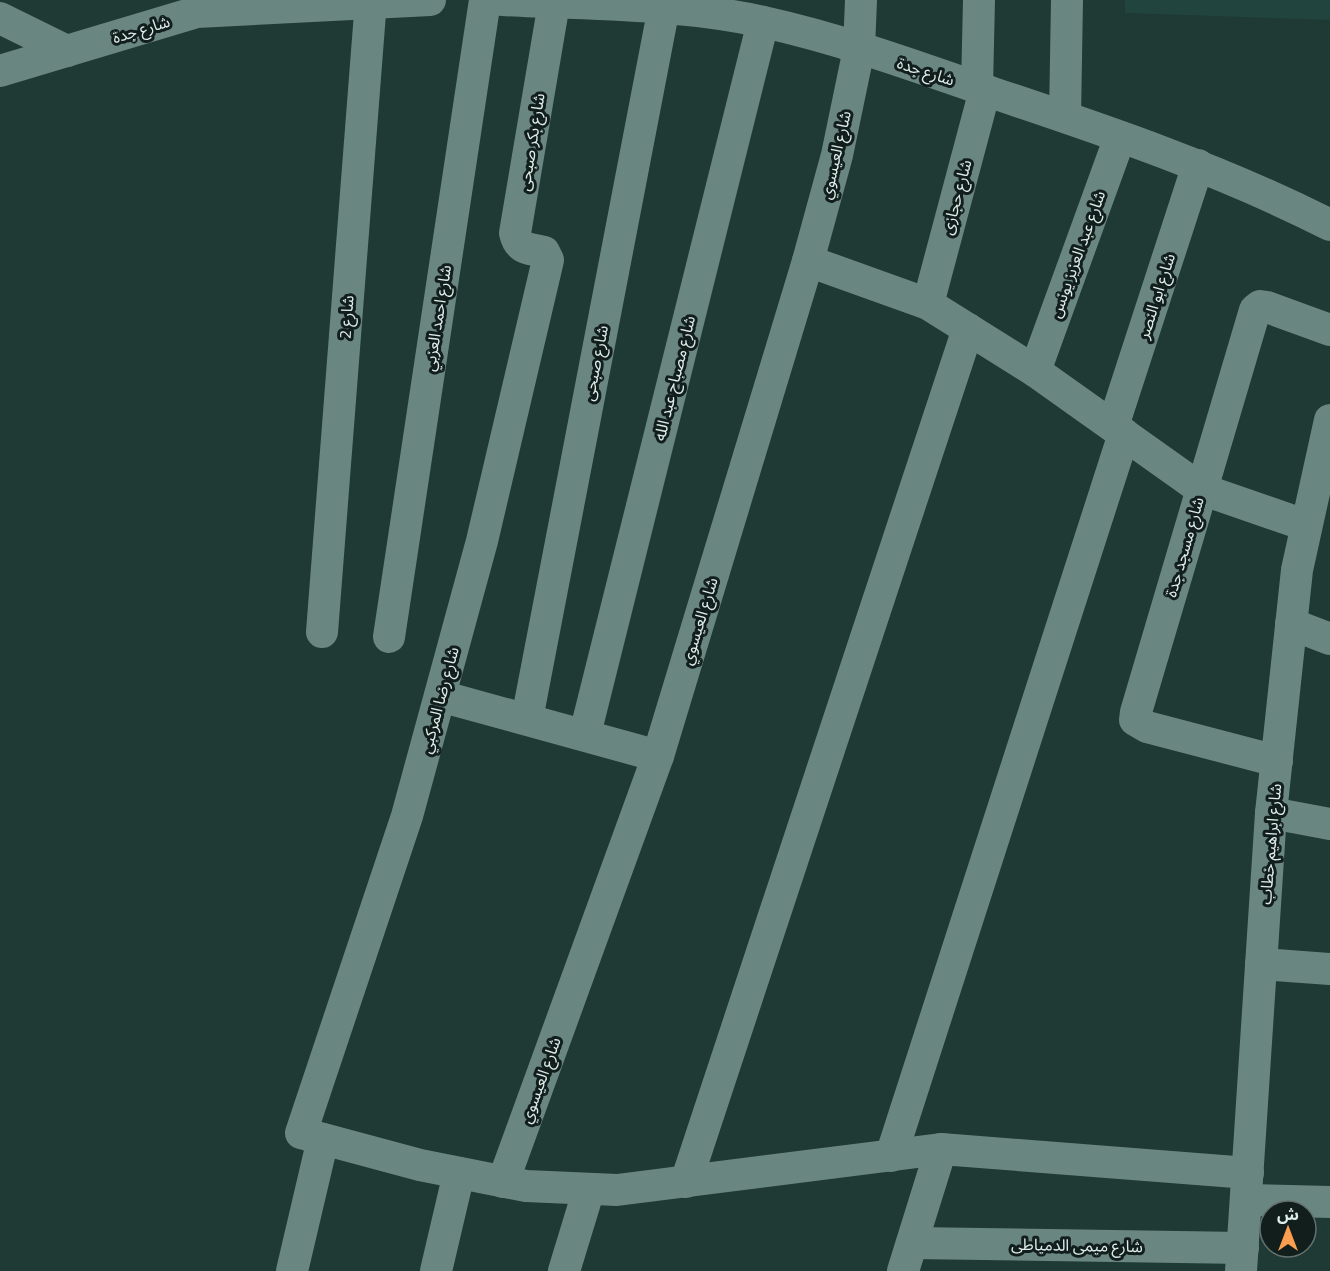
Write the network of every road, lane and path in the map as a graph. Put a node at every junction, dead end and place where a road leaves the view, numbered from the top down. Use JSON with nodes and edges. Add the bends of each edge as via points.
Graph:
{"nodes":[{"id":1,"x":430,"y":0,"type":"edge"},
{"id":2,"x":485,"y":0,"type":"edge"},
{"id":3,"x":502,"y":0,"type":"edge"},
{"id":4,"x":861,"y":0,"type":"edge"},
{"id":5,"x":979,"y":0,"type":"edge"},
{"id":6,"x":1067,"y":0,"type":"edge"},
{"id":7,"x":371,"y":1,"type":"edge"},
{"id":8,"x":566,"y":2,"type":"edge"},
{"id":9,"x":255,"y":5,"type":"edge"},
{"id":10,"x":189,"y":6,"type":"edge"},
{"id":11,"x":664,"y":7,"type":"junction"},
{"id":12,"x":0,"y":18,"type":"edge"},
{"id":13,"x":763,"y":21,"type":"junction"},
{"id":14,"x":859,"y":49,"type":"junction"},
{"id":15,"x":67,"y":51,"type":"junction"},
{"id":16,"x":0,"y":70,"type":"edge"},
{"id":17,"x":981,"y":88,"type":"junction"},
{"id":18,"x":1065,"y":117,"type":"junction"},
{"id":19,"x":1119,"y":137,"type":"junction"},
{"id":20,"x":1198,"y":165,"type":"junction"},
{"id":21,"x":1330,"y":206,"type":"edge"},
{"id":22,"x":1298,"y":209,"type":"junction"},
{"id":23,"x":1330,"y":225,"type":"edge"},
{"id":24,"x":548,"y":260,"type":"joint"},
{"id":25,"x":808,"y":261,"type":"junction"},
{"id":26,"x":928,"y":304,"type":"junction"},
{"id":27,"x":968,"y":329,"type":"junction"},
{"id":28,"x":1330,"y":330,"type":"edge"},
{"id":29,"x":1035,"y":371,"type":"junction"},
{"id":30,"x":1330,"y":420,"type":"edge"},
{"id":31,"x":1119,"y":430,"type":"junction"},
{"id":32,"x":1201,"y":489,"type":"junction"},
{"id":33,"x":1305,"y":525,"type":"junction"},
{"id":34,"x":1291,"y":624,"type":"junction"},
{"id":35,"x":322,"y":632,"type":"dead end"},
{"id":36,"x":389,"y":637,"type":"dead end"},
{"id":37,"x":1330,"y":639,"type":"edge"},
{"id":38,"x":440,"y":696,"type":"junction"},
{"id":39,"x":527,"y":719,"type":"junction"},
{"id":40,"x":585,"y":734,"type":"junction"},
{"id":41,"x":658,"y":756,"type":"junction"},
{"id":42,"x":1277,"y":761,"type":"junction"},
{"id":43,"x":1271,"y":813,"type":"junction"},
{"id":44,"x":1330,"y":824,"type":"edge"},
{"id":45,"x":1261,"y":964,"type":"junction"},
{"id":46,"x":1330,"y":969,"type":"edge"},
{"id":47,"x":312,"y":1136,"type":"junction"},
{"id":48,"x":941,"y":1149,"type":"junction"},
{"id":49,"x":891,"y":1156,"type":"junction"},
{"id":50,"x":459,"y":1173,"type":"junction"},
{"id":51,"x":502,"y":1182,"type":"junction"},
{"id":52,"x":686,"y":1182,"type":"junction"},
{"id":53,"x":1247,"y":1186,"type":"junction"},
{"id":54,"x":589,"y":1189,"type":"junction"},
{"id":55,"x":1330,"y":1202,"type":"edge"},
{"id":56,"x":908,"y":1257,"type":"edge"},
{"id":57,"x":1242,"y":1259,"type":"edge"},
{"id":58,"x":292,"y":1271,"type":"edge"},
{"id":59,"x":436,"y":1271,"type":"edge"},
{"id":60,"x":564,"y":1271,"type":"edge"}],
"edges":[{"from":1,"to":7,"type":"street","name":"شارع جدة"},
{"from":2,"to":36,"type":"street","name":"شارع احمد العزبي"},
{"from":3,"to":8,"type":"street","name":"شارع جدة"},
{"from":4,"to":14,"type":"street","name":"شارع العيسوي"},
{"from":5,"to":17,"type":"street","name":"شارع حجازى"},
{"from":6,"to":18,"type":"street"},
{"from":7,"to":9,"type":"street","name":"شارع جدة"},
{"from":7,"to":35,"type":"street","name":"شارع 2"},
{"from":8,"to":11,"type":"street","name":"شارع جدة"},
{"from":8,"to":24,"type":"street","name":"شارع بكر صبحى","via":[[515,233],[524,249],[544,252]]},
{"from":9,"to":10,"type":"street","name":"شارع جدة"},
{"from":10,"to":15,"type":"street","name":"شارع جدة"},
{"from":11,"to":13,"type":"street","name":"شارع جدة"},
{"from":11,"to":39,"type":"street","name":"شارع صبحى"},
{"from":12,"to":15,"type":"street"},
{"from":13,"to":14,"type":"street","name":"شارع جدة"},
{"from":13,"to":40,"type":"street","name":"شارع مصباح عبد الله"},
{"from":14,"to":17,"type":"street","name":"شارع جدة"},
{"from":14,"to":25,"type":"street","name":"شارع العيسوي","via":[[837,155]]},
{"from":15,"to":16,"type":"street","name":"شارع جدة"},
{"from":17,"to":18,"type":"street","name":"شارع جدة"},
{"from":17,"to":26,"type":"street","name":"شارع حجازى"},
{"from":18,"to":19,"type":"street","name":"شارع جدة"},
{"from":19,"to":20,"type":"street","name":"شارع جدة"},
{"from":19,"to":29,"type":"street","name":"شارع عبد العزيز يونس"},
{"from":20,"to":22,"type":"street","name":"شارع جدة"},
{"from":20,"to":31,"type":"street","name":"شارع ابو النصر"},
{"from":21,"to":22,"type":"street"},
{"from":22,"to":23,"type":"street","name":"شارع جدة"},
{"from":24,"to":38,"type":"street","name":"شارع رضا المركبي","via":[[482,541]]},
{"from":25,"to":26,"type":"street"},
{"from":25,"to":41,"type":"street","name":"شارع العيسوي"},
{"from":26,"to":27,"type":"street"},
{"from":27,"to":29,"type":"street"},
{"from":27,"to":52,"type":"street"},
{"from":28,"to":32,"type":"street","name":"شارع مسجد جدة","via":[[1267,307],[1255,310]]},
{"from":29,"to":31,"type":"street"},
{"from":30,"to":33,"type":"street","name":"شارع ابراهيم خطاب"},
{"from":31,"to":32,"type":"street"},
{"from":31,"to":49,"type":"street","name":"شارع ابو النصر"},
{"from":32,"to":33,"type":"street"},
{"from":32,"to":42,"type":"street","name":"شارع مسجد جدة","via":[[1135,720],[1147,727]]},
{"from":33,"to":34,"type":"street","name":"شارع ابراهيم خطاب"},
{"from":34,"to":37,"type":"street"},
{"from":34,"to":42,"type":"street","name":"شارع ابراهيم خطاب"},
{"from":38,"to":39,"type":"street"},
{"from":38,"to":47,"type":"street","name":"شارع رضا المركبي"},
{"from":39,"to":40,"type":"street"},
{"from":40,"to":41,"type":"street"},
{"from":41,"to":51,"type":"street","name":"شارع العيسوي"},
{"from":42,"to":43,"type":"street","name":"شارع ابراهيم خطاب"},
{"from":43,"to":44,"type":"street"},
{"from":43,"to":45,"type":"street","name":"شارع ابراهيم خطاب"},
{"from":45,"to":46,"type":"street"},
{"from":45,"to":53,"type":"street","name":"شارع ابراهيم خطاب"},
{"from":47,"to":50,"type":"street"},
{"from":47,"to":58,"type":"street","name":"شارع رضا المركبي"},
{"from":48,"to":49,"type":"street"},
{"from":48,"to":53,"type":"street"},
{"from":48,"to":56,"type":"street"},
{"from":49,"to":52,"type":"street"},
{"from":50,"to":51,"type":"street"},
{"from":50,"to":59,"type":"street"},
{"from":51,"to":54,"type":"street"},
{"from":52,"to":54,"type":"street","via":[[617,1190]]},
{"from":53,"to":55,"type":"street"},
{"from":53,"to":57,"type":"street","name":"شارع ابراهيم خطاب"},
{"from":54,"to":60,"type":"street"},
{"from":56,"to":57,"type":"street","name":"شارع ميمى الدمياطى"}]}
